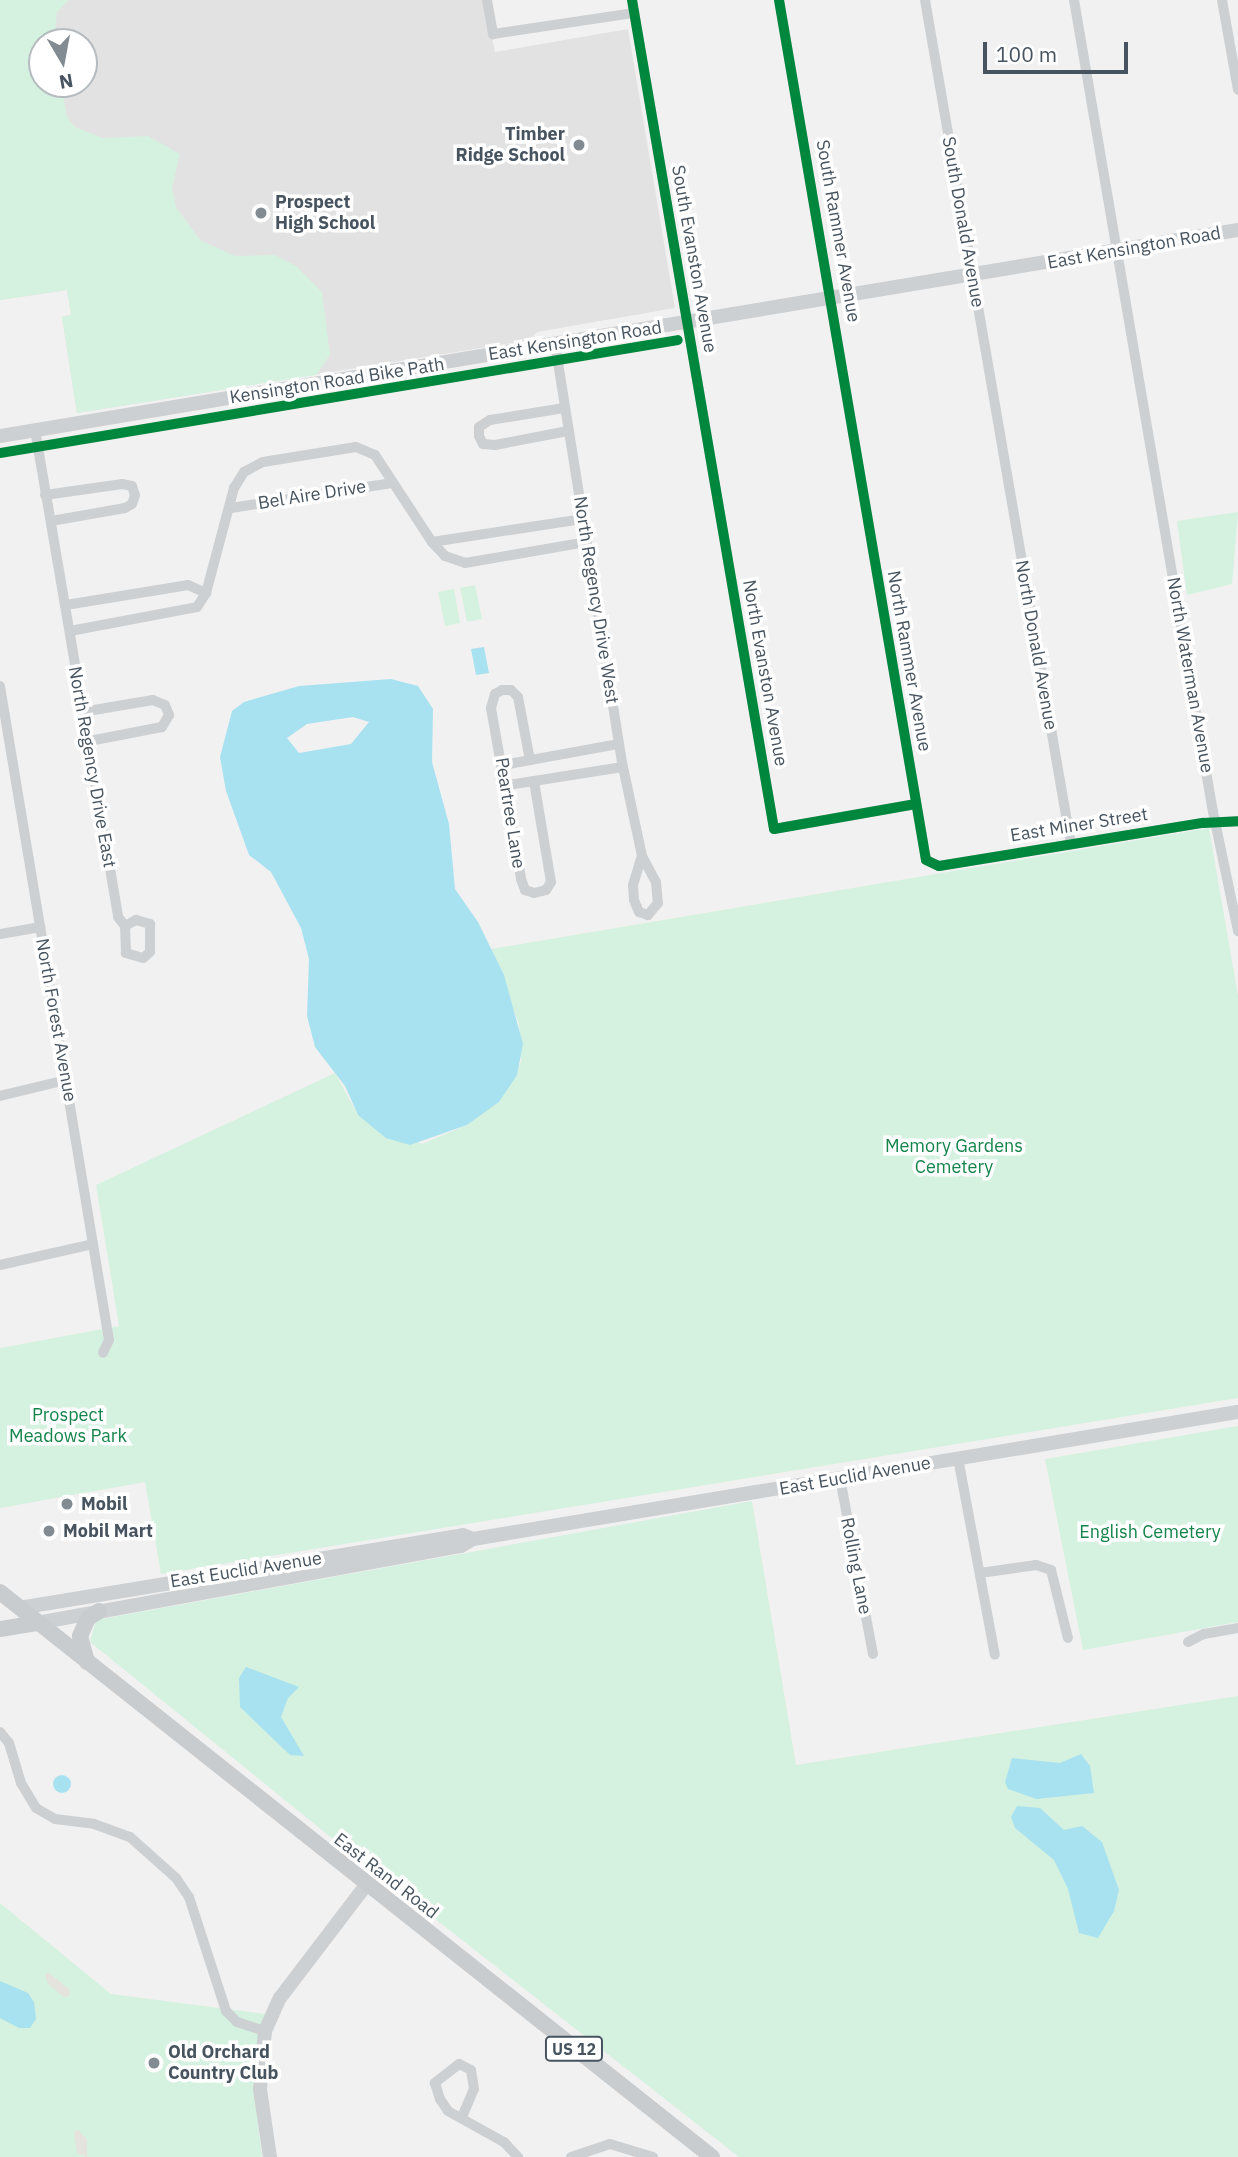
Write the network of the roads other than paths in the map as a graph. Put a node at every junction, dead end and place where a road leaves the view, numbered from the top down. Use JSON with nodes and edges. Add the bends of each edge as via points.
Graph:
{"nodes":[{"id":1,"x":487,"y":0,"type":"edge"},
{"id":2,"x":632,"y":0,"type":"edge"},
{"id":3,"x":779,"y":0,"type":"edge"},
{"id":4,"x":925,"y":0,"type":"edge"},
{"id":5,"x":1074,"y":0,"type":"edge"},
{"id":6,"x":1222,"y":0,"type":"edge"},
{"id":7,"x":634,"y":13,"type":"junction"},
{"id":8,"x":1238,"y":90,"type":"edge"},
{"id":9,"x":1238,"y":230,"type":"edge"},
{"id":10,"x":1117,"y":251,"type":"junction"},
{"id":11,"x":972,"y":275,"type":"junction"},
{"id":12,"x":832,"y":299,"type":"junction"},
{"id":13,"x":687,"y":323,"type":"junction"},
{"id":14,"x":555,"y":344,"type":"junction"},
{"id":15,"x":564,"y":408,"type":"junction"},
{"id":16,"x":36,"y":430,"type":"junction"},
{"id":17,"x":568,"y":431,"type":"junction"},
{"id":18,"x":0,"y":436,"type":"edge"},
{"id":19,"x":1001,"y":445,"type":"joint"},
{"id":20,"x":858,"y":468,"type":"joint"},
{"id":21,"x":392,"y":482,"type":"junction"},
{"id":22,"x":46,"y":495,"type":"junction"},
{"id":23,"x":231,"y":508,"type":"junction"},
{"id":24,"x":583,"y":519,"type":"junction"},
{"id":25,"x":51,"y":521,"type":"junction"},
{"id":26,"x":722,"y":524,"type":"joint"},
{"id":27,"x":432,"y":542,"type":"junction"},
{"id":28,"x":587,"y":542,"type":"junction"},
{"id":29,"x":206,"y":593,"type":"junction"},
{"id":30,"x":66,"y":605,"type":"junction"},
{"id":31,"x":70,"y":631,"type":"junction"},
{"id":32,"x":0,"y":686,"type":"edge"},
{"id":33,"x":82,"y":712,"type":"junction"},
{"id":34,"x":89,"y":741,"type":"junction"},
{"id":35,"x":619,"y":744,"type":"junction"},
{"id":36,"x":530,"y":760,"type":"junction"},
{"id":37,"x":13,"y":763,"type":"junction"},
{"id":38,"x":503,"y":765,"type":"junction"},
{"id":39,"x":0,"y":766,"type":"edge"},
{"id":40,"x":623,"y":767,"type":"junction"},
{"id":41,"x":534,"y":781,"type":"junction"},
{"id":42,"x":508,"y":785,"type":"junction"},
{"id":43,"x":916,"y":804,"type":"junction"},
{"id":44,"x":1238,"y":821,"type":"edge"},
{"id":45,"x":1217,"y":822,"type":"junction"},
{"id":46,"x":1071,"y":844,"type":"junction"},
{"id":47,"x":642,"y":856,"type":"junction"},
{"id":48,"x":926,"y":860,"type":"joint"},
{"id":49,"x":125,"y":926,"type":"dead end"},
{"id":50,"x":40,"y":927,"type":"junction"},
{"id":51,"x":1238,"y":931,"type":"edge"},
{"id":52,"x":0,"y":934,"type":"edge"},
{"id":53,"x":66,"y":1080,"type":"junction"},
{"id":54,"x":0,"y":1096,"type":"edge"},
{"id":55,"x":93,"y":1244,"type":"junction"},
{"id":56,"x":0,"y":1265,"type":"edge"},
{"id":57,"x":103,"y":1353,"type":"dead end"},
{"id":58,"x":1238,"y":1412,"type":"edge"},
{"id":59,"x":958,"y":1458,"type":"junction"},
{"id":60,"x":840,"y":1478,"type":"junction"},
{"id":61,"x":473,"y":1539,"type":"junction"},
{"id":62,"x":980,"y":1573,"type":"junction"},
{"id":63,"x":0,"y":1592,"type":"edge"},
{"id":64,"x":19,"y":1608,"type":"junction"},
{"id":65,"x":0,"y":1611,"type":"edge"},
{"id":66,"x":99,"y":1611,"type":"junction"},
{"id":67,"x":37,"y":1623,"type":"junction"},
{"id":68,"x":1238,"y":1628,"type":"edge"},
{"id":69,"x":0,"y":1629,"type":"edge"},
{"id":70,"x":1068,"y":1638,"type":"dead end"},
{"id":71,"x":1188,"y":1642,"type":"dead end"},
{"id":72,"x":873,"y":1654,"type":"dead end"},
{"id":73,"x":995,"y":1655,"type":"dead end"},
{"id":74,"x":87,"y":1662,"type":"junction"},
{"id":75,"x":0,"y":1732,"type":"edge"},
{"id":76,"x":366,"y":1885,"type":"junction"},
{"id":77,"x":265,"y":2031,"type":"junction"},
{"id":78,"x":462,"y":2117,"type":"junction"},
{"id":79,"x":270,"y":2157,"type":"edge"},
{"id":80,"x":518,"y":2157,"type":"edge"},
{"id":81,"x":572,"y":2157,"type":"edge"},
{"id":82,"x":653,"y":2157,"type":"edge"},
{"id":83,"x":712,"y":2157,"type":"edge"}],
"edges":[{"from":1,"to":7,"type":"street","via":[[493,34]]},
{"from":2,"to":7,"type":"street","name":"South Evanston Avenue"},
{"from":3,"to":12,"type":"street","name":"South Rammer Avenue"},
{"from":4,"to":11,"type":"street","name":"South Donald Avenue"},
{"from":5,"to":10,"type":"street","name":"North Waterman Avenue"},
{"from":6,"to":8,"type":"street"},
{"from":7,"to":13,"type":"street","name":"South Evanston Avenue"},
{"from":9,"to":10,"type":"main road","name":"East Kensington Road"},
{"from":10,"to":11,"type":"main road","name":"East Kensington Road"},
{"from":10,"to":45,"type":"street","name":"North Waterman Avenue"},
{"from":11,"to":12,"type":"main road","name":"East Kensington Road"},
{"from":11,"to":19,"type":"street","name":"South Donald Avenue"},
{"from":12,"to":13,"type":"main road","name":"East Kensington Road"},
{"from":12,"to":20,"type":"street","name":"South Rammer Avenue"},
{"from":13,"to":14,"type":"main road","name":"East Kensington Road"},
{"from":13,"to":26,"type":"street","name":"South Evanston Avenue"},
{"from":14,"to":15,"type":"street","name":"North Regency Drive West"},
{"from":14,"to":16,"type":"main road","name":"East Kensington Road"},
{"from":15,"to":17,"type":"street","name":"North Regency Drive West"},
{"from":15,"to":17,"type":"street","via":[[490,420],[479,427],[479,436],[483,444],[495,445]]},
{"from":16,"to":18,"type":"main road","name":"East Kensington Road"},
{"from":16,"to":22,"type":"street","name":"North Regency Drive East"},
{"from":17,"to":24,"type":"street","name":"North Regency Drive West"},
{"from":19,"to":46,"type":"street","name":"North Donald Avenue"},
{"from":20,"to":43,"type":"street","name":"North Rammer Avenue"},
{"from":21,"to":23,"type":"street","name":"Bel Aire Drive"},
{"from":21,"to":23,"type":"street","name":"Bel Aire Drive","via":[[375,455],[356,447],[262,462],[244,472],[234,488]]},
{"from":21,"to":27,"type":"street","name":"Bel Aire Drive"},
{"from":22,"to":25,"type":"street","name":"North Regency Drive East"},
{"from":22,"to":25,"type":"street","via":[[121,484],[132,486],[135,495],[125,508]]},
{"from":23,"to":29,"type":"street","name":"Bel Aire Drive"},
{"from":24,"to":27,"type":"street"},
{"from":24,"to":28,"type":"street","name":"North Regency Drive West"},
{"from":25,"to":30,"type":"street","name":"North Regency Drive East"},
{"from":26,"to":43,"type":"street","name":"North Evanston Avenue","via":[[774,828]]},
{"from":27,"to":28,"type":"street","name":"Bel Aire Drive","via":[[445,556],[465,564]]},
{"from":28,"to":35,"type":"street","name":"North Regency Drive West"},
{"from":29,"to":30,"type":"street","via":[[188,586]]},
{"from":29,"to":31,"type":"street","via":[[197,607],[181,613]]},
{"from":30,"to":31,"type":"street","name":"North Regency Drive East"},
{"from":31,"to":33,"type":"street","name":"North Regency Drive East"},
{"from":32,"to":37,"type":"street","name":"North Forest Avenue"},
{"from":33,"to":34,"type":"street","name":"North Regency Drive East"},
{"from":33,"to":34,"type":"street","via":[[153,700],[165,705],[169,715],[162,727]]},
{"from":34,"to":49,"type":"street","name":"North Regency Drive East","via":[[118,917]]},
{"from":35,"to":36,"type":"street"},
{"from":35,"to":40,"type":"street","name":"North Regency Drive West"},
{"from":36,"to":38,"type":"street"},
{"from":36,"to":38,"type":"street","name":"Peartree Lane","via":[[518,697],[511,690],[502,690],[495,694],[491,708]]},
{"from":37,"to":39,"type":"street"},
{"from":37,"to":50,"type":"street","name":"North Forest Avenue"},
{"from":38,"to":42,"type":"street","name":"Peartree Lane"},
{"from":40,"to":41,"type":"street"},
{"from":40,"to":47,"type":"street","name":"North Regency Drive West"},
{"from":41,"to":42,"type":"street"},
{"from":41,"to":42,"type":"street","name":"Peartree Lane","via":[[551,882],[546,890],[534,893],[525,890],[521,878]]},
{"from":43,"to":48,"type":"street","name":"North Rammer Avenue"},
{"from":44,"to":45,"type":"street","name":"East Miner Street"},
{"from":45,"to":46,"type":"street","name":"East Miner Street"},
{"from":45,"to":51,"type":"street","name":"North Waterman Avenue"},
{"from":46,"to":48,"type":"street","name":"East Miner Street","via":[[939,866]]},
{"from":47,"to":47,"type":"street","name":"North Regency Drive West","via":[[657,892],[658,902],[648,915],[639,912],[634,900],[633,885]]},
{"from":50,"to":52,"type":"street"},
{"from":50,"to":53,"type":"street","name":"North Forest Avenue"},
{"from":53,"to":54,"type":"street"},
{"from":53,"to":55,"type":"street","name":"North Forest Avenue"},
{"from":55,"to":56,"type":"street"},
{"from":55,"to":57,"type":"street","name":"North Forest Avenue","via":[[109,1340]]},
{"from":58,"to":59,"type":"main road","name":"East Euclid Avenue"},
{"from":59,"to":60,"type":"main road","name":"East Euclid Avenue"},
{"from":59,"to":62,"type":"street"},
{"from":60,"to":61,"type":"main road","name":"East Euclid Avenue"},
{"from":60,"to":72,"type":"street","name":"Rolling Lane"},
{"from":61,"to":64,"type":"main road","name":"East Euclid Avenue","via":[[463,1535]]},
{"from":61,"to":66,"type":"main road","name":"East Euclid Avenue","via":[[461,1546]]},
{"from":62,"to":70,"type":"street","via":[[1036,1565],[1051,1570]]},
{"from":62,"to":73,"type":"street"},
{"from":63,"to":64,"type":"main road","number":"US 12"},
{"from":64,"to":65,"type":"main road"},
{"from":64,"to":67,"type":"main road","number":"US 12"},
{"from":66,"to":67,"type":"main road","name":"East Euclid Avenue"},
{"from":66,"to":74,"type":"main road","via":[[88,1618],[80,1636]]},
{"from":67,"to":69,"type":"main road"},
{"from":67,"to":74,"type":"main road","name":"East Rand Road","number":"US 12"},
{"from":68,"to":71,"type":"street","via":[[1203,1634]]},
{"from":74,"to":76,"type":"main road","name":"East Rand Road","number":"US 12"},
{"from":75,"to":77,"type":"street","via":[[36,1808],[55,1819],[94,1824],[130,1837],[176,1878],[189,1897],[226,2011],[237,2022]]},
{"from":76,"to":77,"type":"main road","via":[[280,1998]]},
{"from":76,"to":83,"type":"main road","name":"East Rand Road","number":"US 12"},
{"from":77,"to":79,"type":"main road","via":[[260,2089]]},
{"from":78,"to":78,"type":"street","via":[[474,2089],[471,2070],[459,2064],[436,2083],[448,2110]]},
{"from":78,"to":80,"type":"street","via":[[505,2142]]},
{"from":81,"to":82,"type":"street","via":[[610,2144]]}]}
